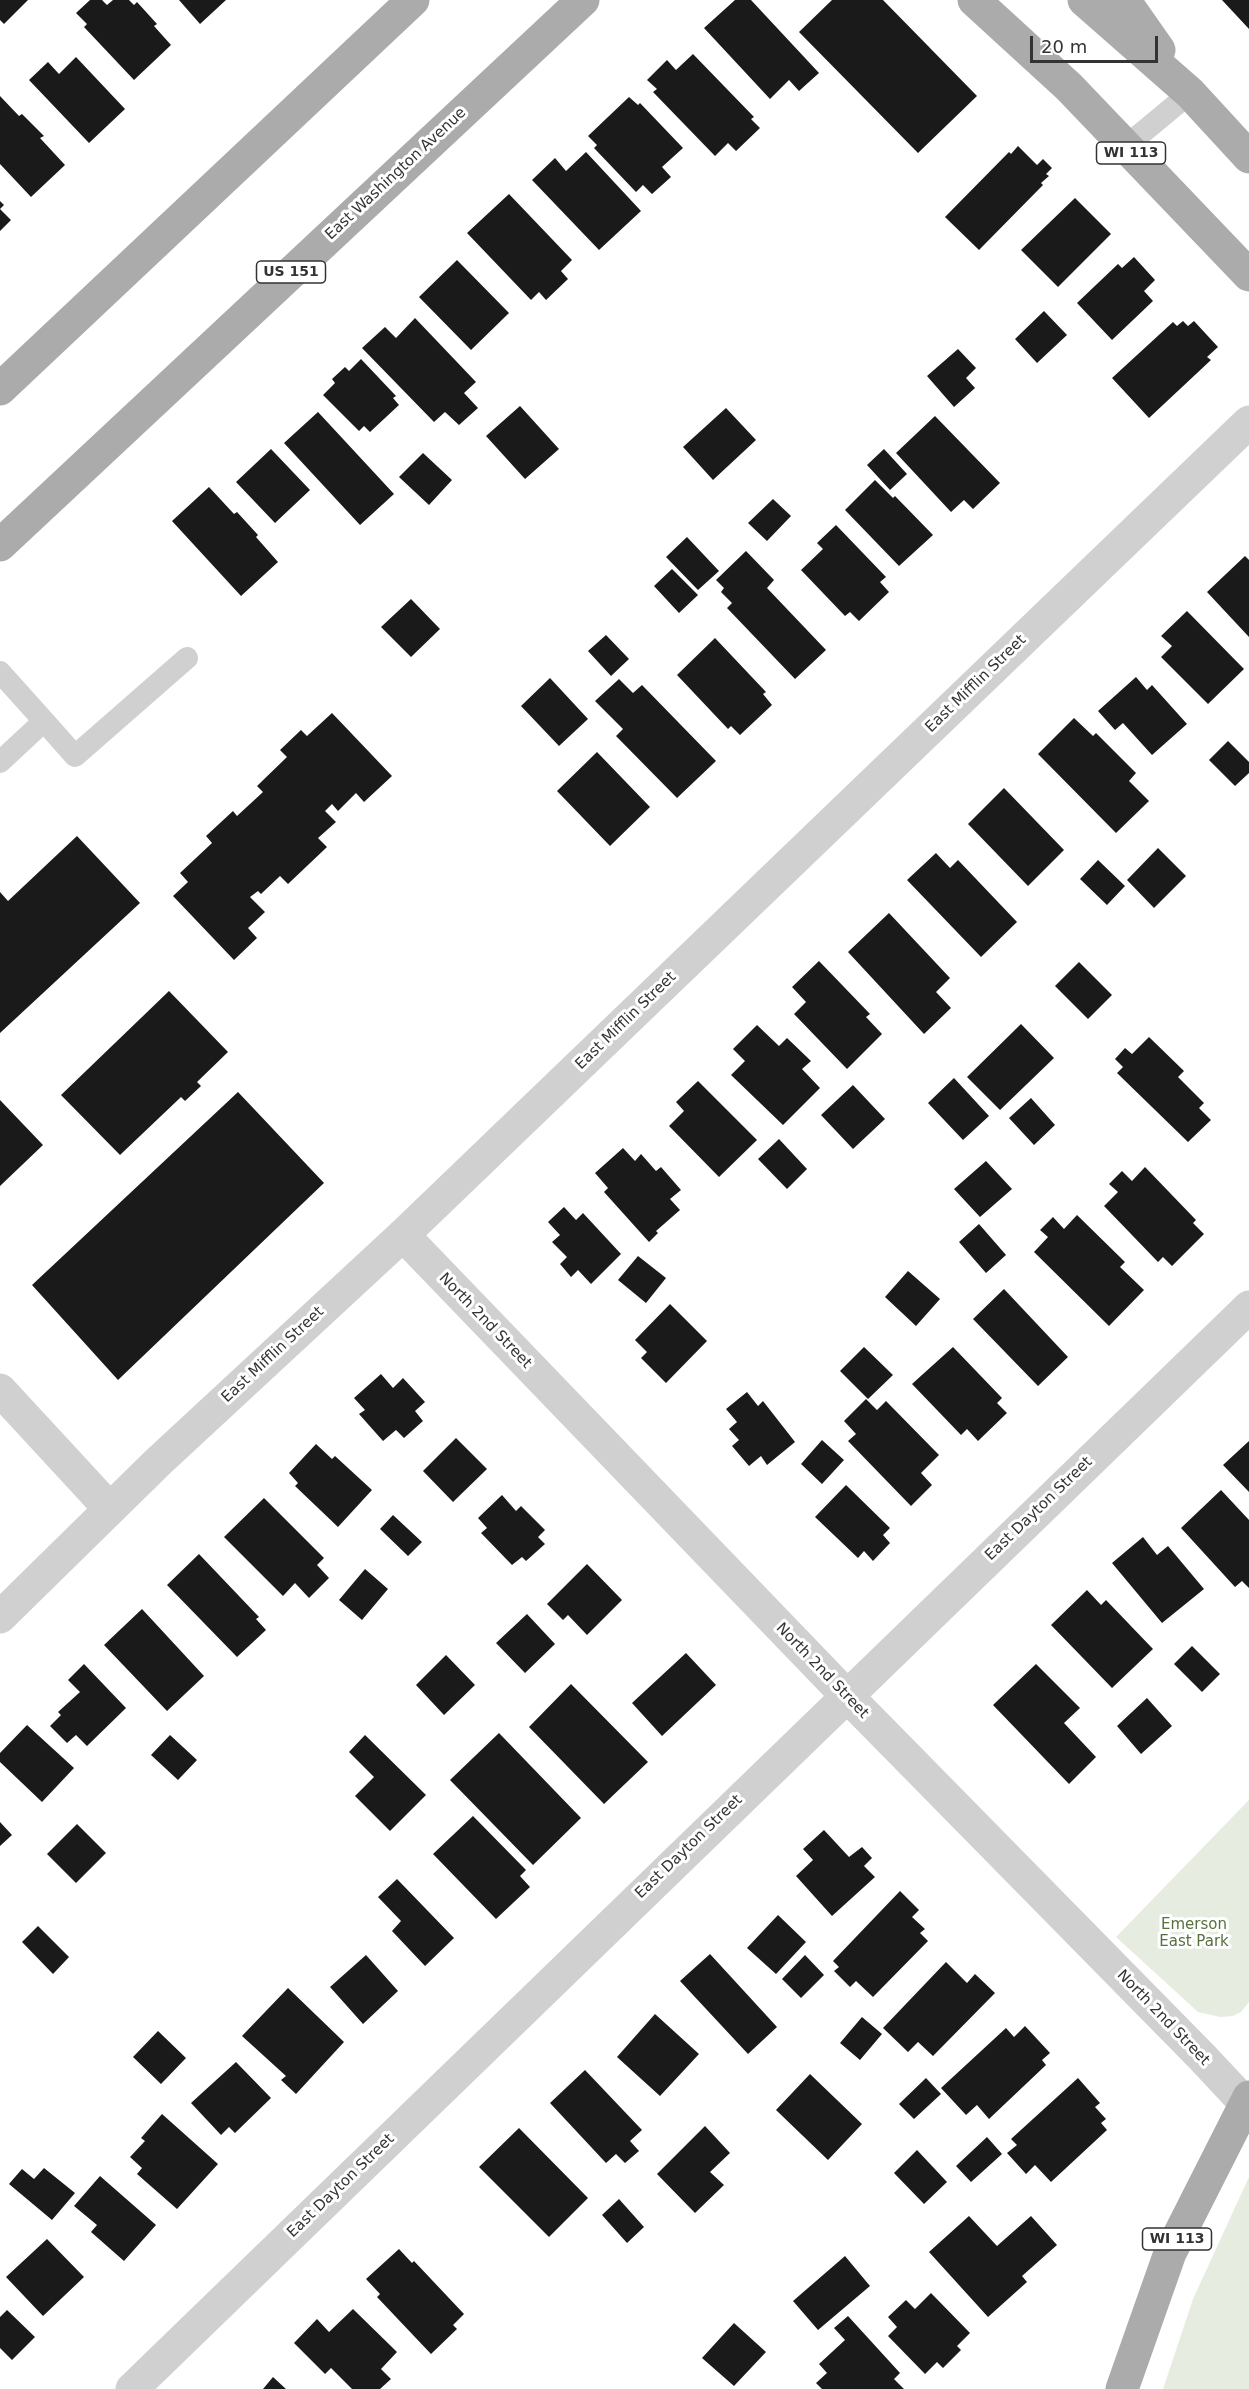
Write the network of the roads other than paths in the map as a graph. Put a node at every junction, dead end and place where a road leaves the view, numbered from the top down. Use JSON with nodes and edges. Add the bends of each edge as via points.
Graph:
{"nodes":[{"id":1,"x":413,"y":0,"type":"edge"},
{"id":2,"x":583,"y":0,"type":"edge"},
{"id":3,"x":974,"y":0,"type":"edge"},
{"id":4,"x":1084,"y":0,"type":"edge"},
{"id":5,"x":1124,"y":0,"type":"edge"},
{"id":6,"x":1190,"y":93,"type":"junction"},
{"id":7,"x":1125,"y":147,"type":"junction"},
{"id":8,"x":1249,"y":157,"type":"edge"},
{"id":9,"x":1249,"y":275,"type":"edge"},
{"id":10,"x":0,"y":389,"type":"edge"},
{"id":11,"x":1249,"y":422,"type":"edge"},
{"id":12,"x":0,"y":545,"type":"edge"},
{"id":13,"x":187,"y":658,"type":"dead end"},
{"id":14,"x":0,"y":672,"type":"edge"},
{"id":15,"x":44,"y":721,"type":"junction"},
{"id":16,"x":0,"y":762,"type":"edge"},
{"id":17,"x":403,"y":1235,"type":"junction"},
{"id":18,"x":1249,"y":1307,"type":"edge"},
{"id":19,"x":0,"y":1390,"type":"edge"},
{"id":20,"x":109,"y":1508,"type":"junction"},
{"id":21,"x":0,"y":1617,"type":"edge"},
{"id":22,"x":846,"y":1695,"type":"junction"},
{"id":23,"x":1247,"y":2100,"type":"edge"},
{"id":24,"x":132,"y":2389,"type":"edge"},
{"id":25,"x":1122,"y":2389,"type":"edge"}],
"edges":[{"from":1,"to":10,"type":"main road"},
{"from":2,"to":12,"type":"main road","name":"East Washington Avenue","number":"US 151"},
{"from":3,"to":7,"type":"main road","number":"WI 113","via":[[1069,87]]},
{"from":4,"to":6,"type":"main road"},
{"from":5,"to":6,"type":"main road"},
{"from":6,"to":7,"type":"lane"},
{"from":6,"to":8,"type":"main road"},
{"from":7,"to":9,"type":"main road","number":"WI 113"},
{"from":11,"to":17,"type":"street","name":"East Mifflin Street"},
{"from":13,"to":15,"type":"lane","via":[[75,756]]},
{"from":14,"to":15,"type":"lane"},
{"from":15,"to":16,"type":"lane"},
{"from":17,"to":20,"type":"street","name":"East Mifflin Street"},
{"from":17,"to":22,"type":"street","name":"North 2nd Street"},
{"from":18,"to":22,"type":"street","name":"East Dayton Street"},
{"from":19,"to":20,"type":"street"},
{"from":20,"to":21,"type":"street","name":"East Mifflin Street"},
{"from":22,"to":23,"type":"street","name":"North 2nd Street"},
{"from":22,"to":24,"type":"street","name":"East Dayton Street"},
{"from":23,"to":25,"type":"main road","number":"WI 113","via":[[1170,2253]]}]}
